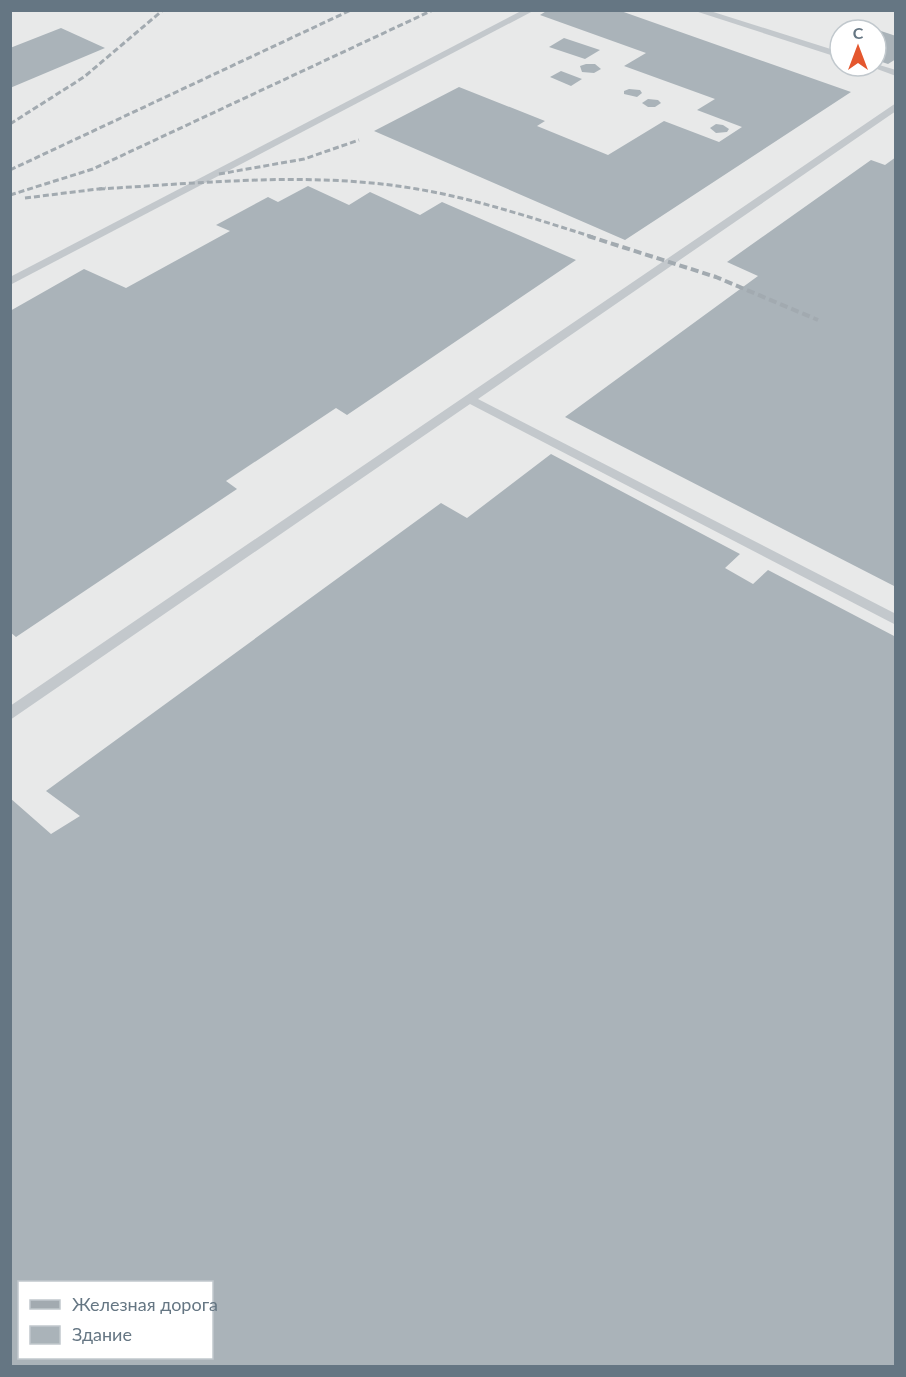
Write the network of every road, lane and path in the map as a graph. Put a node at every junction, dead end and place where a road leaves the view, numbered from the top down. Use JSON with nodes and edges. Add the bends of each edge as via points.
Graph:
{"nodes":[{"id":1,"x":531,"y":10,"type":"edge"},
{"id":2,"x":696,"y":10,"type":"edge"},
{"id":3,"x":828,"y":51,"type":"edge"},
{"id":4,"x":896,"y":106,"type":"edge"},
{"id":5,"x":10,"y":282,"type":"edge"},
{"id":6,"x":470,"y":399,"type":"junction"},
{"id":7,"x":896,"y":620,"type":"edge"},
{"id":8,"x":10,"y":714,"type":"edge"}],
"edges":[{"from":1,"to":5,"type":"lane"},
{"from":2,"to":3,"type":"lane"},
{"from":4,"to":6,"type":"lane"},
{"from":6,"to":7,"type":"lane"},
{"from":6,"to":8,"type":"lane"}]}
